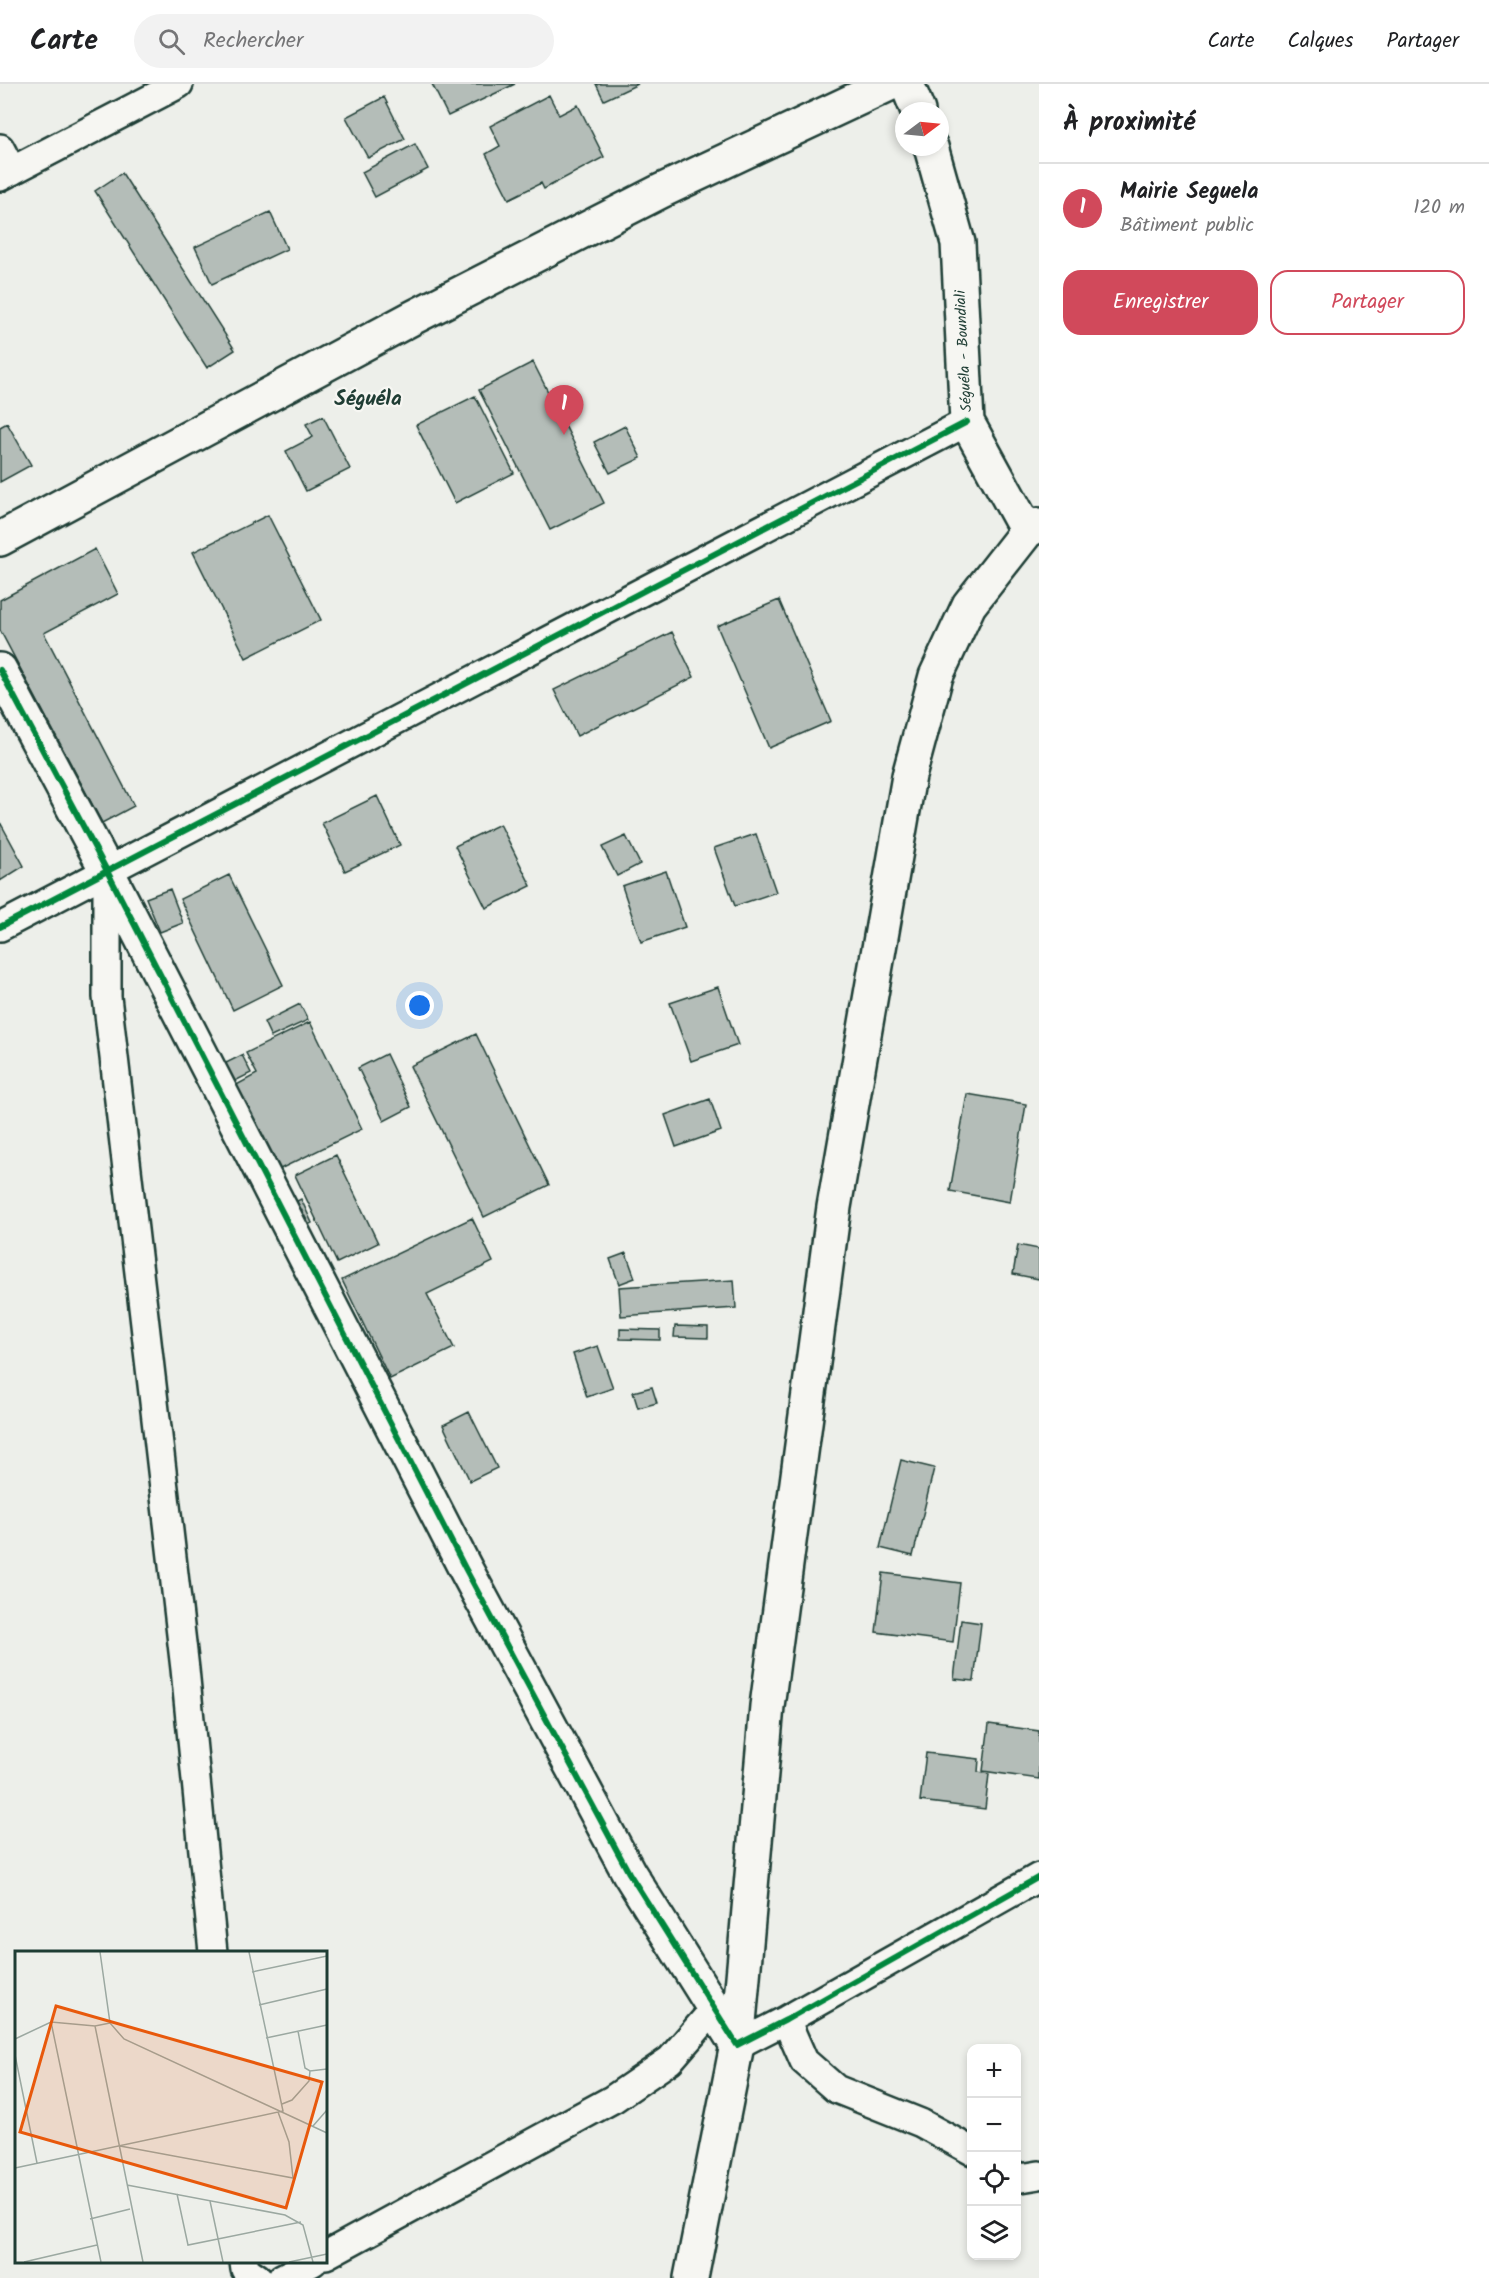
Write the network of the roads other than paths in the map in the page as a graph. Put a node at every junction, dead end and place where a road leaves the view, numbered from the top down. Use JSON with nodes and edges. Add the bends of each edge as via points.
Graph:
{"nodes":[{"id":1,"x":179,"y":84,"type":"edge"},
{"id":2,"x":889,"y":84,"type":"edge"},
{"id":3,"x":907,"y":84,"type":"edge"},
{"id":4,"x":914,"y":102,"type":"edge"},
{"id":5,"x":934,"y":156,"type":"edge"},
{"id":6,"x":4,"y":166,"type":"edge"},
{"id":7,"x":967,"y":422,"type":"junction"},
{"id":8,"x":1033,"y":528,"type":"edge"},
{"id":9,"x":0,"y":539,"type":"edge"},
{"id":10,"x":0,"y":670,"type":"edge"},
{"id":11,"x":107,"y":871,"type":"junction"},
{"id":12,"x":0,"y":927,"type":"edge"},
{"id":13,"x":1039,"y":1877,"type":"edge"},
{"id":14,"x":213,"y":1951,"type":"edge"},
{"id":15,"x":715,"y":2008,"type":"junction"},
{"id":16,"x":786,"y":2019,"type":"junction"},
{"id":17,"x":737,"y":2045,"type":"junction"},
{"id":18,"x":967,"y":2148,"type":"edge"},
{"id":19,"x":1039,"y":2175,"type":"edge"},
{"id":20,"x":1021,"y":2178,"type":"edge"},
{"id":21,"x":327,"y":2254,"type":"edge"},
{"id":22,"x":244,"y":2263,"type":"edge"},
{"id":23,"x":311,"y":2263,"type":"edge"},
{"id":24,"x":258,"y":2278,"type":"edge"},
{"id":25,"x":282,"y":2278,"type":"edge"},
{"id":26,"x":691,"y":2278,"type":"edge"}],
"edges":[{"from":1,"to":6,"type":"street"},
{"from":2,"to":9,"type":"main road","via":[[661,191],[424,312]]},
{"from":3,"to":4,"type":"main road"},
{"from":5,"to":7,"type":"main road","name":"Séguéla - Boundiali","via":[[958,243]]},
{"from":7,"to":8,"type":"main road","name":"Séguéla - Boundiali"},
{"from":7,"to":11,"type":"street"},
{"from":8,"to":17,"type":"main road","via":[[969,605],[936,676],[909,776],[834,1207],[767,1706]]},
{"from":10,"to":11,"type":"main road"},
{"from":11,"to":12,"type":"street"},
{"from":11,"to":14,"type":"street","via":[[107,997],[185,1669]]},
{"from":11,"to":15,"type":"main road","via":[[488,1610],[629,1873]]},
{"from":13,"to":16,"type":"street"},
{"from":15,"to":17,"type":"main road"},
{"from":15,"to":21,"type":"street","via":[[670,2060],[612,2099]]},
{"from":16,"to":17,"type":"street"},
{"from":16,"to":18,"type":"street","via":[[804,2061],[836,2089],[921,2123]]},
{"from":17,"to":26,"type":"main road"},
{"from":19,"to":20,"type":"street"},
{"from":22,"to":24,"type":"street","via":[[244,2269]]},
{"from":23,"to":25,"type":"street"}]}
